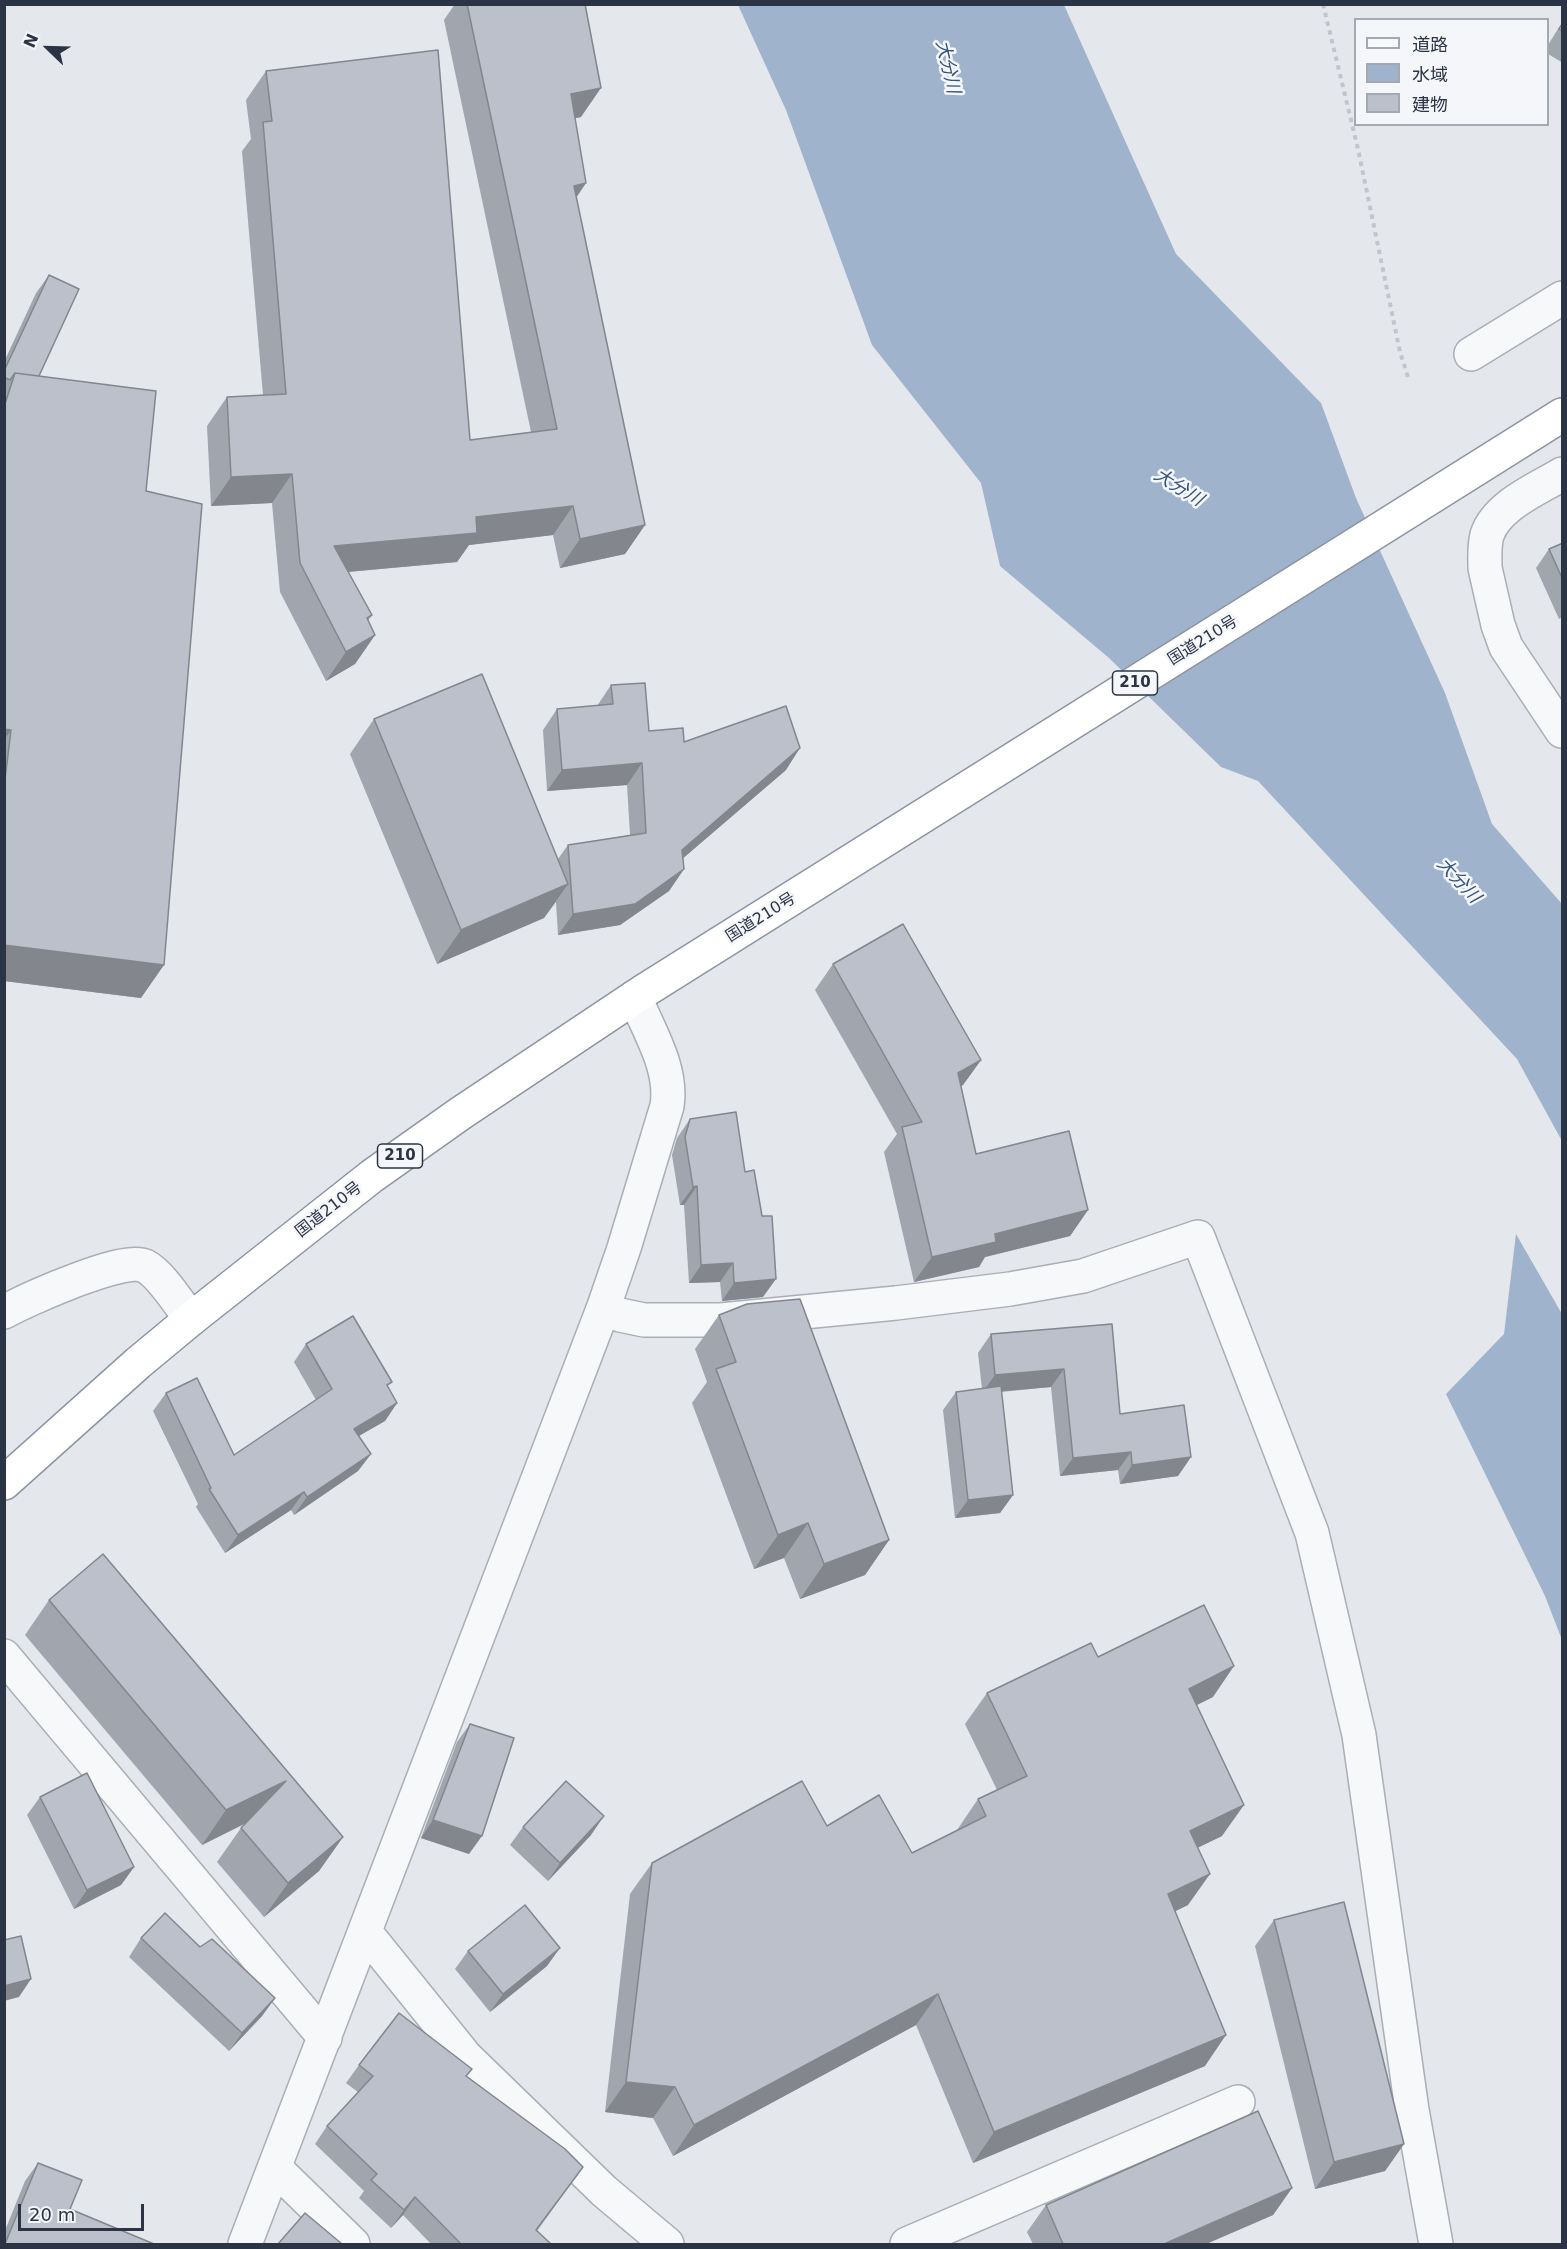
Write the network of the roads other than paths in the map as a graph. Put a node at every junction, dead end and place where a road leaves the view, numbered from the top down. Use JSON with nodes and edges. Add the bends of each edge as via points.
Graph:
{"nodes":[{"id":1,"x":1563,"y":298,"type":"edge"},
{"id":2,"x":1471,"y":354,"type":"dead end"},
{"id":3,"x":1563,"y":415,"type":"edge"},
{"id":4,"x":1563,"y":474,"type":"edge"},
{"id":5,"x":1563,"y":501,"type":"edge"},
{"id":6,"x":1485,"y":546,"type":"junction"},
{"id":7,"x":1563,"y":730,"type":"edge"},
{"id":8,"x":635,"y":998,"type":"junction"},
{"id":9,"x":603,"y":1309,"type":"junction"},
{"id":10,"x":4,"y":1311,"type":"edge"},
{"id":11,"x":191,"y":1318,"type":"junction"},
{"id":12,"x":4,"y":1483,"type":"edge"},
{"id":13,"x":4,"y":1656,"type":"edge"},
{"id":14,"x":366,"y":1933,"type":"junction"},
{"id":15,"x":326,"y":2038,"type":"junction"},
{"id":16,"x":1238,"y":2102,"type":"dead end"},
{"id":17,"x":275,"y":2168,"type":"junction"},
{"id":18,"x":245,"y":2244,"type":"edge"},
{"id":19,"x":353,"y":2244,"type":"edge"},
{"id":20,"x":667,"y":2244,"type":"edge"},
{"id":21,"x":907,"y":2244,"type":"edge"},
{"id":22,"x":1436,"y":2244,"type":"edge"}],
"edges":[{"from":1,"to":2,"type":"street"},
{"from":3,"to":8,"type":"highway","name":"国道210号","number":"210"},
{"from":4,"to":6,"type":"street","via":[[1499,515]]},
{"from":5,"to":6,"type":"street"},
{"from":6,"to":7,"type":"street","via":[[1485,568],[1502,637]]},
{"from":8,"to":9,"type":"street","via":[[665,1066],[669,1092]]},
{"from":8,"to":11,"type":"highway","name":"国道210号","number":"210","via":[[417,1143]]},
{"from":9,"to":14,"type":"street"},
{"from":9,"to":22,"type":"street","via":[[644,1320],[721,1320],[896,1303],[1083,1276],[1198,1236],[1312,1533],[1359,1735],[1412,2110]]},
{"from":10,"to":11,"type":"street","via":[[60,1286],[128,1264],[143,1264]]},
{"from":11,"to":12,"type":"highway","name":"国道210号","number":"210"},
{"from":13,"to":15,"type":"street"},
{"from":14,"to":15,"type":"street"},
{"from":14,"to":20,"type":"street","via":[[466,2057],[604,2191]]},
{"from":15,"to":17,"type":"street"},
{"from":16,"to":21,"type":"street"},
{"from":17,"to":18,"type":"street"},
{"from":17,"to":19,"type":"street"}]}
